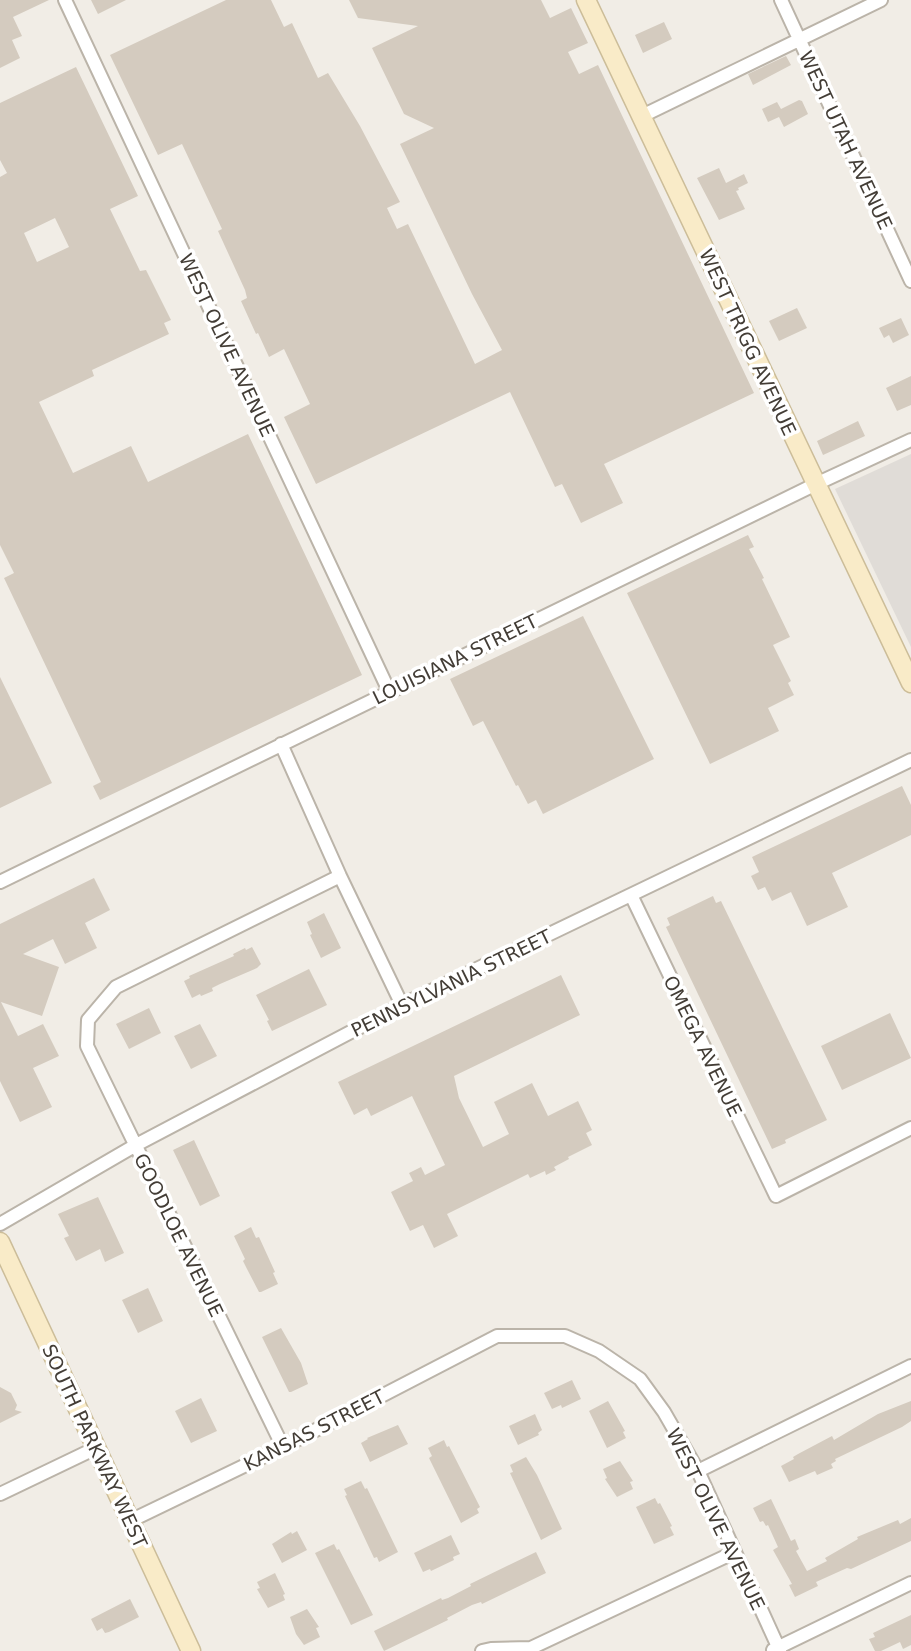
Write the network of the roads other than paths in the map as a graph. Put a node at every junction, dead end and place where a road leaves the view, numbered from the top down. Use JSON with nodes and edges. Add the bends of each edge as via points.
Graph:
{"nodes":[{"id":1,"x":65,"y":0,"type":"edge"},
{"id":2,"x":586,"y":0,"type":"edge"},
{"id":3,"x":781,"y":0,"type":"edge"},
{"id":4,"x":881,"y":0,"type":"edge"},
{"id":5,"x":800,"y":39,"type":"junction"},
{"id":6,"x":642,"y":116,"type":"junction"},
{"id":7,"x":911,"y":281,"type":"edge"},
{"id":8,"x":911,"y":440,"type":"edge"},
{"id":9,"x":816,"y":484,"type":"junction"},
{"id":10,"x":911,"y":683,"type":"edge"},
{"id":11,"x":389,"y":691,"type":"junction"},
{"id":12,"x":281,"y":744,"type":"junction"},
{"id":13,"x":911,"y":760,"type":"edge"},
{"id":14,"x":340,"y":877,"type":"junction"},
{"id":15,"x":0,"y":882,"type":"edge"},
{"id":16,"x":631,"y":895,"type":"junction"},
{"id":17,"x":402,"y":1005,"type":"junction"},
{"id":18,"x":911,"y":1128,"type":"edge"},
{"id":19,"x":136,"y":1145,"type":"junction"},
{"id":20,"x":0,"y":1224,"type":"edge"},
{"id":21,"x":0,"y":1241,"type":"edge"},
{"id":22,"x":497,"y":1336,"type":"joint"},
{"id":23,"x":911,"y":1366,"type":"edge"},
{"id":24,"x":283,"y":1447,"type":"junction"},
{"id":25,"x":96,"y":1448,"type":"junction"},
{"id":26,"x":698,"y":1471,"type":"junction"},
{"id":27,"x":0,"y":1494,"type":"edge"},
{"id":28,"x":130,"y":1521,"type":"junction"},
{"id":29,"x":735,"y":1552,"type":"junction"},
{"id":30,"x":911,"y":1583,"type":"edge"},
{"id":31,"x":777,"y":1650,"type":"edge"},
{"id":32,"x":191,"y":1651,"type":"edge"},
{"id":33,"x":482,"y":1651,"type":"edge"}],
"edges":[{"from":1,"to":11,"type":"street","name":"WEST OLIVE AVENUE"},
{"from":2,"to":6,"type":"street","name":"WEST TRIGG AVENUE"},
{"from":3,"to":5,"type":"street","name":"WEST UTAH AVENUE"},
{"from":4,"to":5,"type":"street"},
{"from":5,"to":6,"type":"street"},
{"from":5,"to":7,"type":"street","name":"WEST UTAH AVENUE"},
{"from":6,"to":9,"type":"street","name":"WEST TRIGG AVENUE"},
{"from":8,"to":9,"type":"street","name":"LOUISIANA STREET"},
{"from":9,"to":10,"type":"street","name":"WEST TRIGG AVENUE"},
{"from":9,"to":11,"type":"street","name":"LOUISIANA STREET"},
{"from":11,"to":12,"type":"street","name":"LOUISIANA STREET"},
{"from":12,"to":14,"type":"street"},
{"from":12,"to":15,"type":"street","name":"LOUISIANA STREET"},
{"from":13,"to":16,"type":"street","name":"PENNSYLVANIA STREET"},
{"from":14,"to":17,"type":"street"},
{"from":14,"to":19,"type":"street","name":"GOODLOE AVENUE","via":[[116,987],[88,1020],[87,1046]]},
{"from":16,"to":17,"type":"street","name":"PENNSYLVANIA STREET"},
{"from":16,"to":18,"type":"street","name":"OMEGA AVENUE","via":[[776,1196]]},
{"from":17,"to":19,"type":"street","name":"PENNSYLVANIA STREET"},
{"from":19,"to":20,"type":"street","name":"PENNSYLVANIA STREET"},
{"from":19,"to":24,"type":"street","name":"GOODLOE AVENUE"},
{"from":21,"to":25,"type":"street","name":"SOUTH PARKWAY WEST"},
{"from":22,"to":24,"type":"street","name":"KANSAS STREET"},
{"from":22,"to":26,"type":"street","name":"WEST OLIVE AVENUE","via":[[565,1336],[599,1351],[640,1379]]},
{"from":23,"to":26,"type":"street"},
{"from":24,"to":28,"type":"street","name":"KANSAS STREET"},
{"from":25,"to":27,"type":"street"},
{"from":25,"to":28,"type":"street","name":"SOUTH PARKWAY WEST"},
{"from":26,"to":29,"type":"street","name":"WEST OLIVE AVENUE"},
{"from":28,"to":32,"type":"street","name":"SOUTH PARKWAY WEST"},
{"from":29,"to":31,"type":"street","name":"WEST OLIVE AVENUE"},
{"from":29,"to":33,"type":"street","via":[[531,1648]]},
{"from":30,"to":31,"type":"street"}]}
